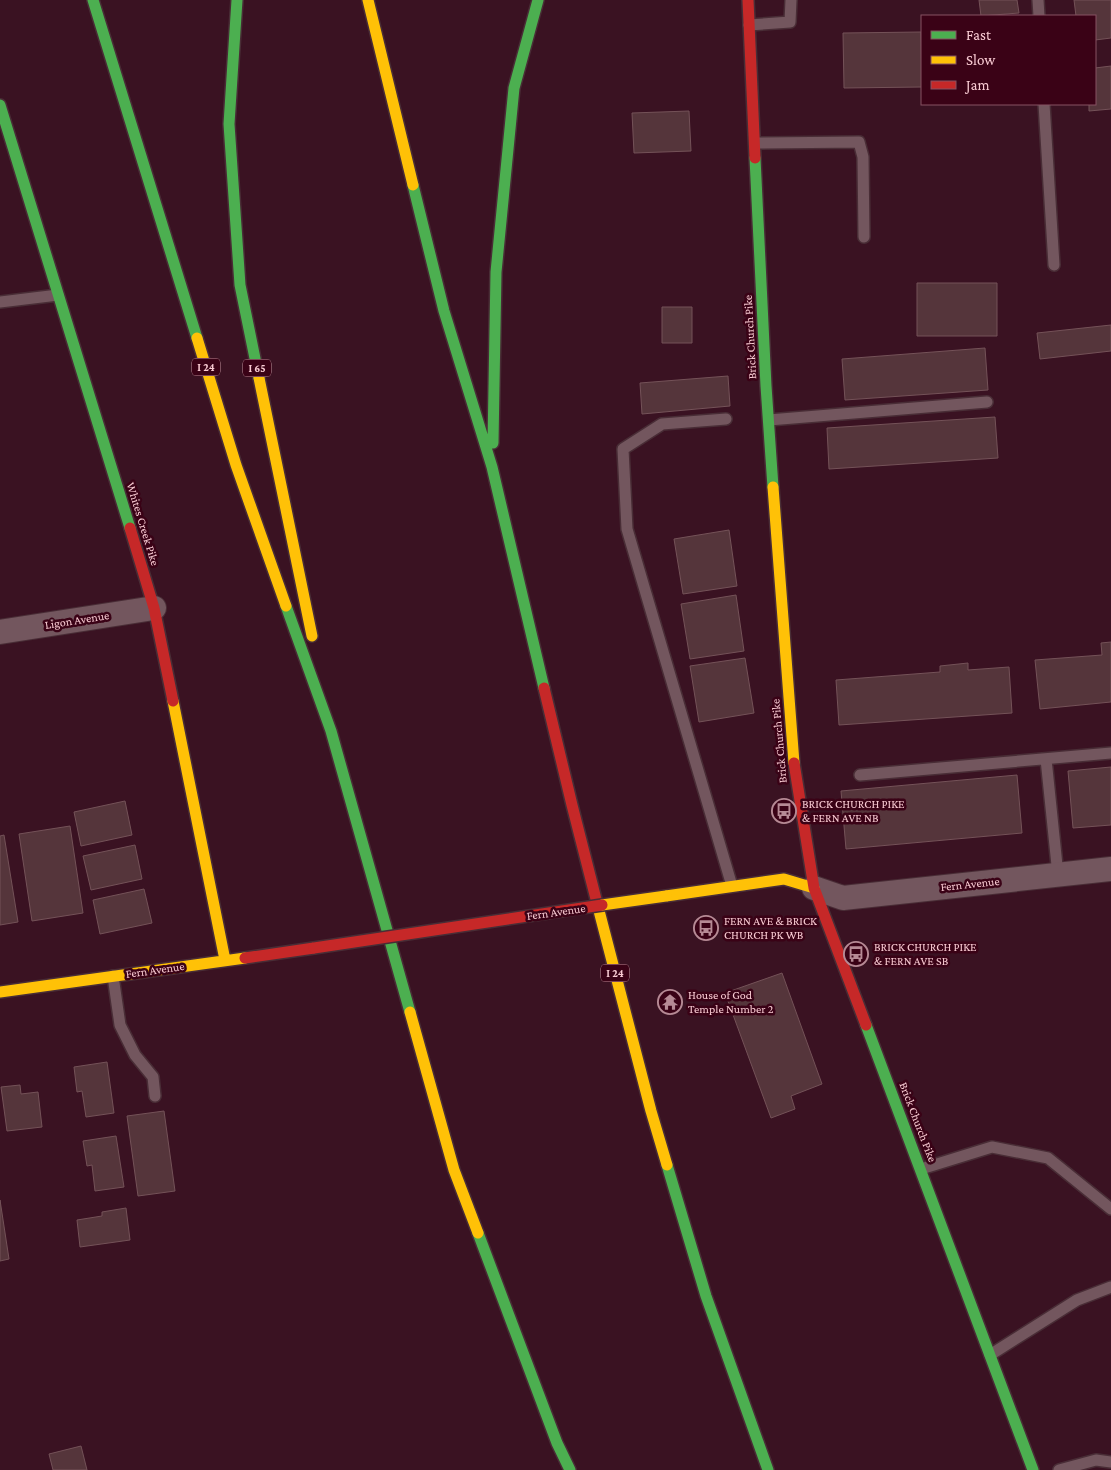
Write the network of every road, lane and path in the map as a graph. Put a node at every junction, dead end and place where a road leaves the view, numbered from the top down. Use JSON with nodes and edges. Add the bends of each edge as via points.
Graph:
{"nodes":[{"id":1,"x":93,"y":0,"type":"edge"},
{"id":2,"x":237,"y":0,"type":"edge"},
{"id":3,"x":368,"y":0,"type":"edge"},
{"id":4,"x":538,"y":0,"type":"edge"},
{"id":5,"x":748,"y":0,"type":"edge"},
{"id":6,"x":791,"y":0,"type":"edge"},
{"id":7,"x":1038,"y":0,"type":"edge"},
{"id":8,"x":1039,"y":15,"type":"edge"},
{"id":9,"x":749,"y":25,"type":"junction"},
{"id":10,"x":0,"y":105,"type":"edge"},
{"id":11,"x":1044,"y":105,"type":"edge"},
{"id":12,"x":755,"y":143,"type":"junction"},
{"id":13,"x":864,"y":237,"type":"dead end"},
{"id":14,"x":1054,"y":265,"type":"dead end"},
{"id":15,"x":58,"y":295,"type":"junction"},
{"id":16,"x":0,"y":302,"type":"edge"},
{"id":17,"x":987,"y":402,"type":"dead end"},
{"id":18,"x":726,"y":419,"type":"dead end"},
{"id":19,"x":769,"y":420,"type":"junction"},
{"id":20,"x":492,"y":467,"type":"junction"},
{"id":21,"x":154,"y":608,"type":"junction"},
{"id":22,"x":0,"y":632,"type":"edge"},
{"id":23,"x":331,"y":731,"type":"junction"},
{"id":24,"x":1111,"y":753,"type":"edge"},
{"id":25,"x":1046,"y":759,"type":"junction"},
{"id":26,"x":860,"y":776,"type":"dead end"},
{"id":27,"x":1111,"y":869,"type":"edge"},
{"id":28,"x":1058,"y":875,"type":"junction"},
{"id":29,"x":732,"y":886,"type":"junction"},
{"id":30,"x":814,"y":888,"type":"junction"},
{"id":31,"x":225,"y":960,"type":"junction"},
{"id":32,"x":113,"y":976,"type":"junction"},
{"id":33,"x":0,"y":992,"type":"edge"},
{"id":34,"x":155,"y":1096,"type":"dead end"},
{"id":35,"x":921,"y":1169,"type":"junction"},
{"id":36,"x":1111,"y":1209,"type":"edge"},
{"id":37,"x":1111,"y":1287,"type":"edge"},
{"id":38,"x":990,"y":1355,"type":"junction"},
{"id":39,"x":1111,"y":1462,"type":"edge"},
{"id":40,"x":570,"y":1470,"type":"edge"},
{"id":41,"x":768,"y":1470,"type":"edge"},
{"id":42,"x":1033,"y":1470,"type":"edge"},
{"id":43,"x":1059,"y":1470,"type":"edge"}],
"edges":[{"from":1,"to":23,"type":"main road","number":"I 24","via":[[236,465]]},
{"from":2,"to":23,"type":"main road","number":"I 65","via":[[229,124],[240,285]]},
{"from":3,"to":20,"type":"main road","number":"I 24","via":[[444,311]]},
{"from":4,"to":20,"type":"main road","via":[[513,97],[496,272]]},
{"from":5,"to":9,"type":"main road","name":"Brick Church Pike"},
{"from":6,"to":9,"type":"lane","via":[[790,22]]},
{"from":7,"to":8,"type":"lane"},
{"from":9,"to":12,"type":"main road","name":"Brick Church Pike"},
{"from":10,"to":15,"type":"main road","name":"Whites Creek Pike"},
{"from":11,"to":14,"type":"lane"},
{"from":12,"to":13,"type":"lane","via":[[859,142],[863,157]]},
{"from":12,"to":19,"type":"main road","name":"Brick Church Pike"},
{"from":15,"to":16,"type":"lane"},
{"from":15,"to":21,"type":"main road","name":"Whites Creek Pike"},
{"from":17,"to":19,"type":"lane"},
{"from":18,"to":29,"type":"lane","via":[[662,424],[623,449],[628,528]]},
{"from":19,"to":30,"type":"main road","name":"Brick Church Pike","via":[[794,766]]},
{"from":20,"to":41,"type":"main road","number":"I 24","via":[[572,805],[651,1111],[706,1296]]},
{"from":21,"to":22,"type":"street","name":"Ligon Avenue"},
{"from":21,"to":31,"type":"main road","name":"Whites Creek Pike"},
{"from":23,"to":40,"type":"main road","number":"I 24","via":[[454,1170]]},
{"from":24,"to":25,"type":"lane"},
{"from":25,"to":26,"type":"lane"},
{"from":25,"to":28,"type":"lane"},
{"from":27,"to":28,"type":"street","name":"Fern Avenue"},
{"from":28,"to":30,"type":"street","name":"Fern Avenue","via":[[843,898]]},
{"from":29,"to":30,"type":"main road","name":"Fern Avenue","via":[[784,879]]},
{"from":29,"to":31,"type":"main road","name":"Fern Avenue","bridge":true},
{"from":30,"to":35,"type":"main road","name":"Brick Church Pike"},
{"from":31,"to":32,"type":"main road","name":"Fern Avenue"},
{"from":32,"to":33,"type":"main road","name":"Fern Avenue"},
{"from":32,"to":34,"type":"lane","via":[[120,1025],[135,1055],[153,1077]]},
{"from":35,"to":36,"type":"lane","via":[[992,1147],[1048,1158]]},
{"from":35,"to":38,"type":"main road","name":"Brick Church Pike"},
{"from":37,"to":38,"type":"lane","via":[[1077,1300]]},
{"from":38,"to":42,"type":"main road","name":"Brick Church Pike"},
{"from":39,"to":43,"type":"lane","via":[[1096,1460]]}]}
